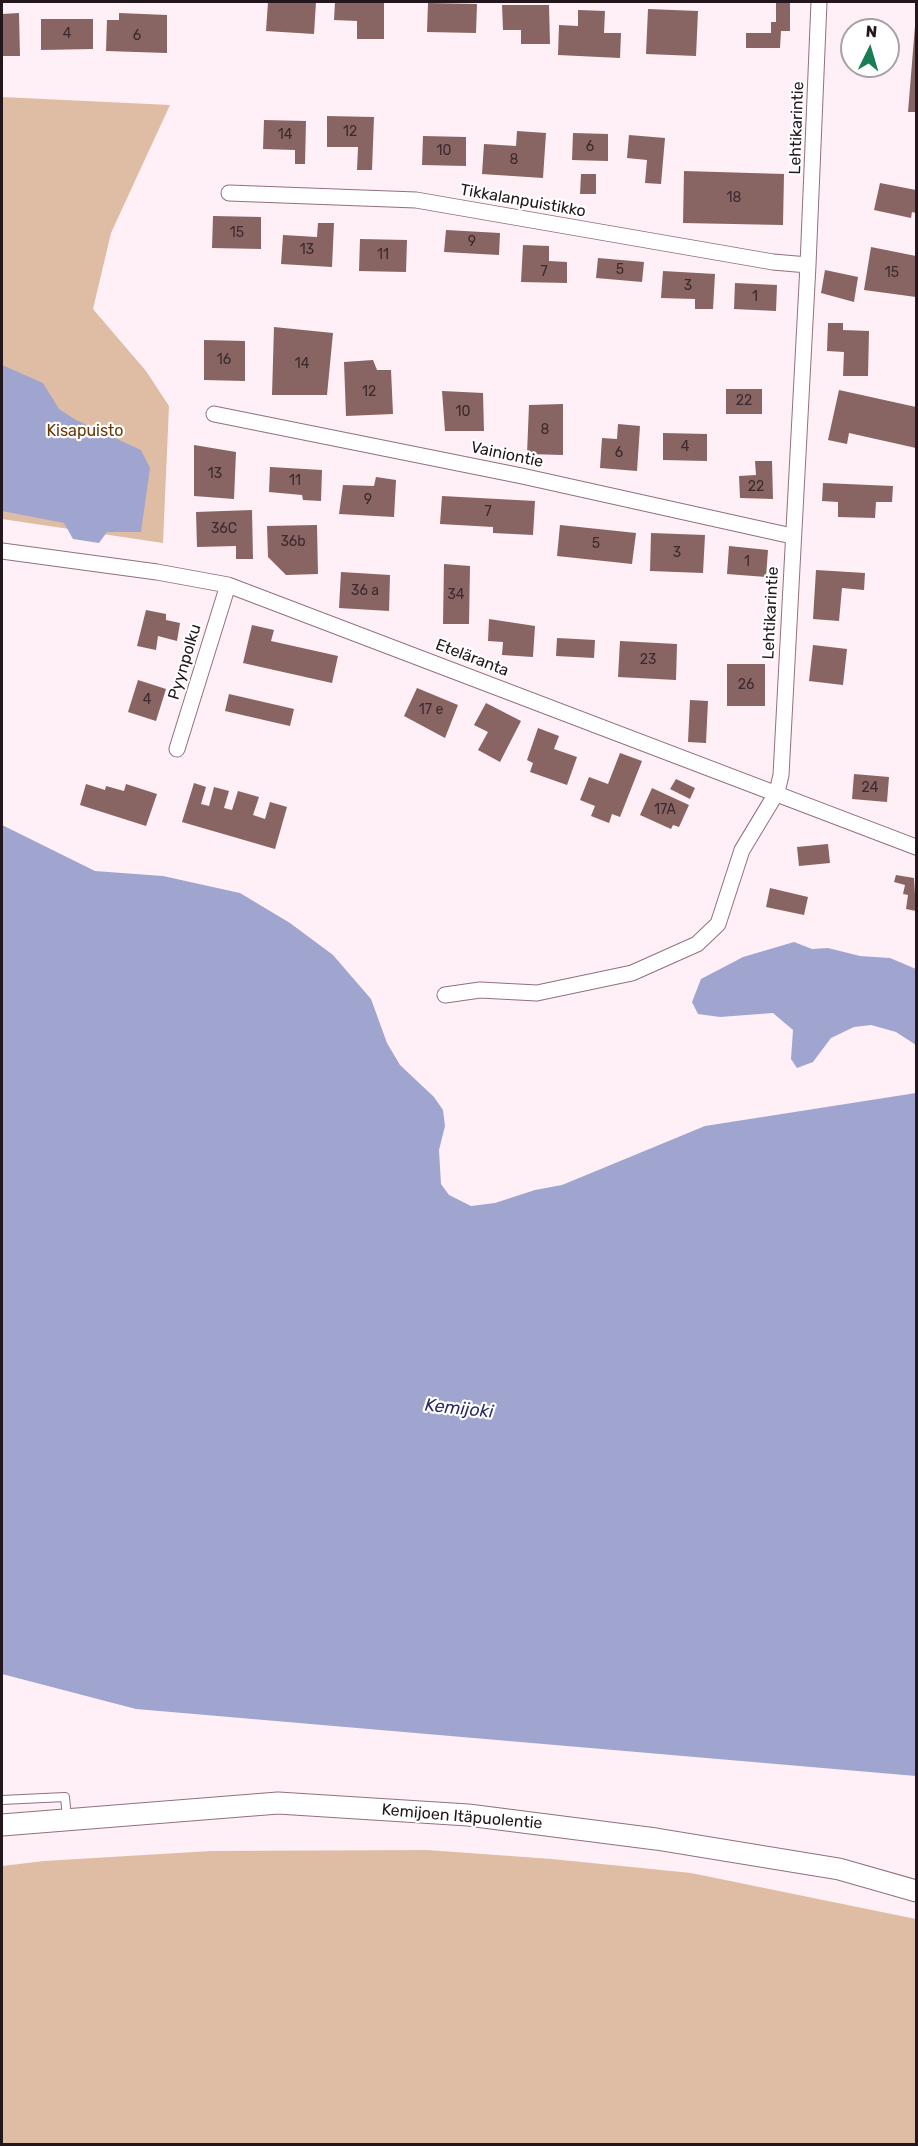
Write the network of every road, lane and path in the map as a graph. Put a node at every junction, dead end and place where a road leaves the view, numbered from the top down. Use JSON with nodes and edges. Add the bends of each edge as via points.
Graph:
{"nodes":[{"id":1,"x":819,"y":2,"type":"edge"},
{"id":2,"x":229,"y":193,"type":"dead end"},
{"id":3,"x":808,"y":265,"type":"junction"},
{"id":4,"x":214,"y":414,"type":"dead end"},
{"id":5,"x":792,"y":536,"type":"junction"},
{"id":6,"x":2,"y":551,"type":"edge"},
{"id":7,"x":228,"y":585,"type":"junction"},
{"id":8,"x":177,"y":749,"type":"dead end"},
{"id":9,"x":777,"y":792,"type":"junction"},
{"id":10,"x":916,"y":847,"type":"edge"},
{"id":11,"x":445,"y":995,"type":"dead end"},
{"id":12,"x":2,"y":1800,"type":"edge"},
{"id":13,"x":67,"y":1820,"type":"junction"},
{"id":14,"x":2,"y":1825,"type":"edge"},
{"id":15,"x":916,"y":1891,"type":"edge"}],
"edges":[{"from":1,"to":3,"type":"street","name":"Lehtikarintie"},
{"from":2,"to":3,"type":"street","name":"Tikkalanpuistikko","via":[[416,200]]},
{"from":3,"to":5,"type":"street","name":"Lehtikarintie"},
{"from":4,"to":5,"type":"street","name":"Vainiontie"},
{"from":5,"to":9,"type":"street","name":"Lehtikarintie"},
{"from":6,"to":7,"type":"street","name":"Eteläranta"},
{"from":7,"to":8,"type":"street","name":"Pyynpolku"},
{"from":7,"to":9,"type":"street","name":"Eteläranta"},
{"from":9,"to":10,"type":"street","name":"Eteläranta"},
{"from":9,"to":11,"type":"street","name":"Lehtikarintie","via":[[742,850],[718,924],[697,944],[632,973],[537,993],[480,990]]},
{"from":12,"to":13,"type":"lane","via":[[65,1797]]},
{"from":13,"to":14,"type":"main road","name":"Kemijoen Itäpuolentie"},
{"from":13,"to":15,"type":"main road","name":"Kemijoen Itäpuolentie","via":[[278,1803],[468,1815],[656,1839],[839,1869]]}]}
